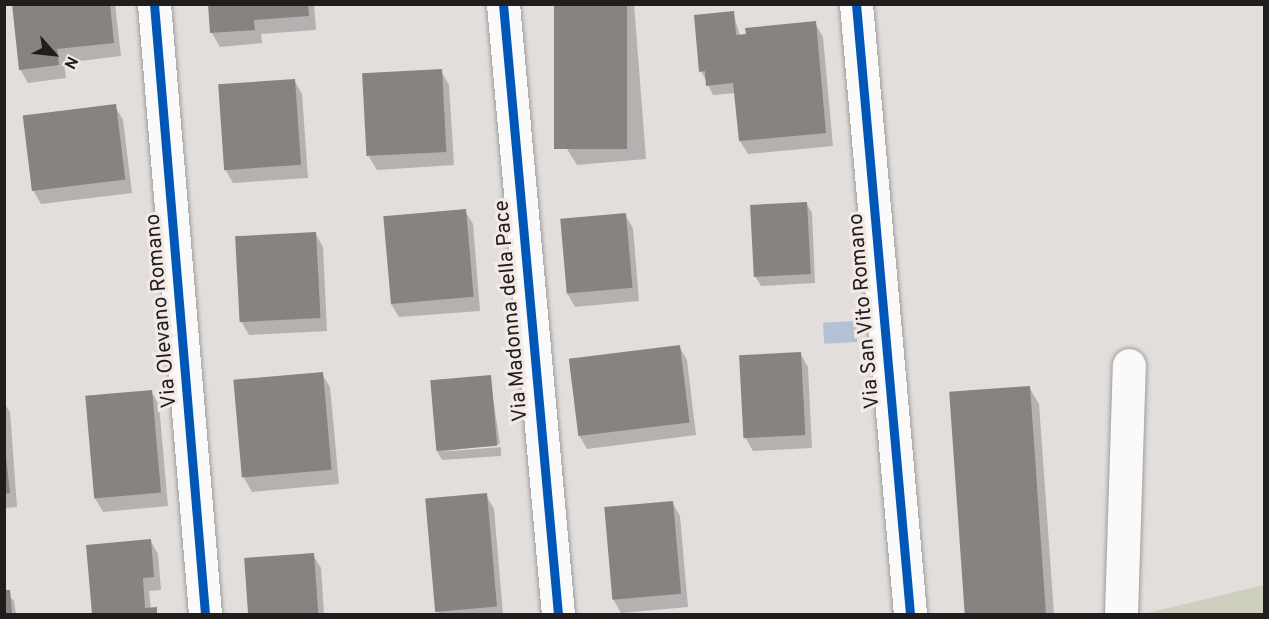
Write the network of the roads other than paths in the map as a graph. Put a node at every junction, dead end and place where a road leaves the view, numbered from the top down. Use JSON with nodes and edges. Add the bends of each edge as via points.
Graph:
{"nodes":[{"id":1,"x":154,"y":4,"type":"edge"},
{"id":2,"x":503,"y":4,"type":"edge"},
{"id":3,"x":856,"y":4,"type":"edge"},
{"id":4,"x":1129,"y":365,"type":"dead end"},
{"id":5,"x":206,"y":615,"type":"edge"},
{"id":6,"x":558,"y":615,"type":"edge"},
{"id":7,"x":910,"y":615,"type":"edge"},
{"id":8,"x":1121,"y":615,"type":"edge"}],
"edges":[{"from":1,"to":5,"type":"street","name":"Via Olevano Romano"},
{"from":2,"to":6,"type":"street","name":"Via Madonna della Pace"},
{"from":3,"to":7,"type":"street","name":"Via San Vito Romano"},
{"from":4,"to":8,"type":"street"}]}
